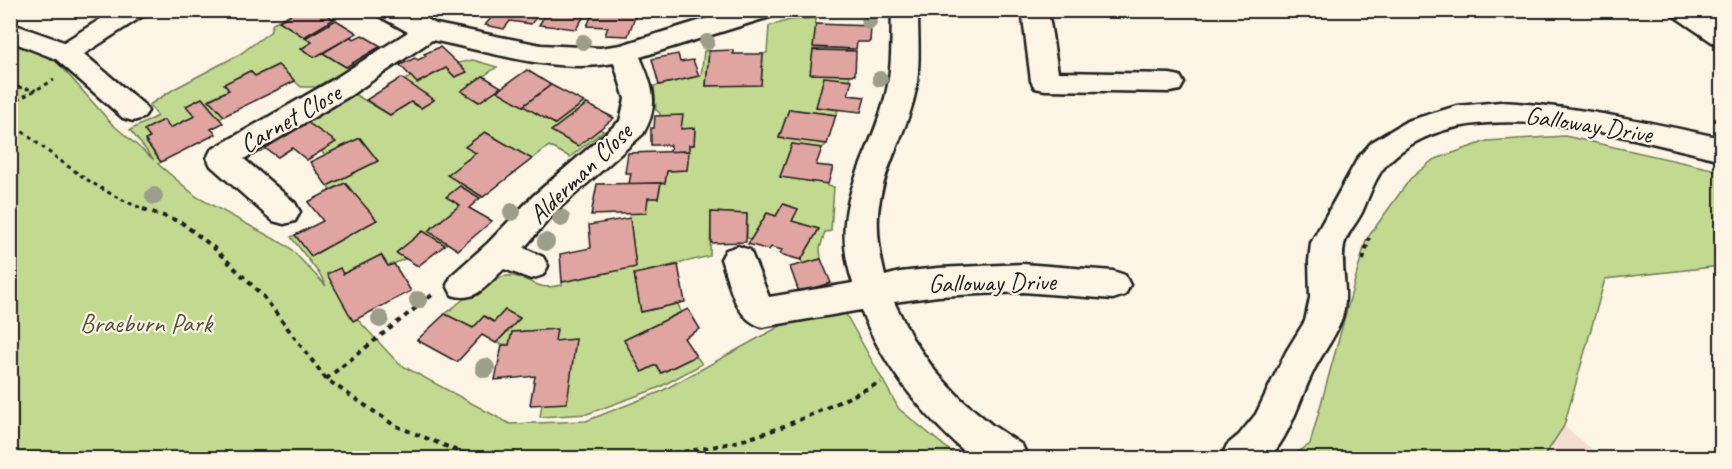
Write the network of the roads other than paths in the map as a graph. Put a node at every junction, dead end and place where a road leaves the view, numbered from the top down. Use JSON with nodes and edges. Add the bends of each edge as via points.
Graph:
{"nodes":[{"id":1,"x":134,"y":10,"type":"edge"},
{"id":2,"x":388,"y":10,"type":"edge"},
{"id":3,"x":764,"y":10,"type":"edge"},
{"id":4,"x":905,"y":10,"type":"edge"},
{"id":5,"x":1011,"y":10,"type":"edge"},
{"id":6,"x":1683,"y":10,"type":"edge"},
{"id":7,"x":1035,"y":11,"type":"edge"},
{"id":8,"x":10,"y":31,"type":"edge"},
{"id":9,"x":428,"y":31,"type":"junction"},
{"id":10,"x":1722,"y":36,"type":"edge"},
{"id":11,"x":624,"y":53,"type":"junction"},
{"id":12,"x":73,"y":59,"type":"junction"},
{"id":13,"x":1170,"y":83,"type":"dead end"},
{"id":14,"x":133,"y":111,"type":"dead end"},
{"id":15,"x":1722,"y":149,"type":"edge"},
{"id":16,"x":284,"y":212,"type":"dead end"},
{"id":17,"x":500,"y":252,"type":"junction"},
{"id":18,"x":738,"y":259,"type":"dead end"},
{"id":19,"x":531,"y":267,"type":"dead end"},
{"id":20,"x":464,"y":285,"type":"road end"},
{"id":21,"x":1113,"y":285,"type":"dead end"},
{"id":22,"x":872,"y":294,"type":"junction"},
{"id":23,"x":1008,"y":459,"type":"edge"},
{"id":24,"x":1241,"y":459,"type":"edge"}],
"edges":[{"from":1,"to":12,"type":"street"},
{"from":2,"to":9,"type":"street"},
{"from":3,"to":11,"type":"street"},
{"from":4,"to":22,"type":"street","via":[[900,98],[862,211],[864,253]]},
{"from":5,"to":7,"type":"street"},
{"from":6,"to":10,"type":"street"},
{"from":7,"to":13,"type":"street","via":[[1045,81]]},
{"from":8,"to":12,"type":"street"},
{"from":9,"to":11,"type":"street","via":[[541,54],[600,57]]},
{"from":9,"to":16,"type":"street","name":"Carnet Close","via":[[222,158]]},
{"from":11,"to":17,"type":"street","name":"Alderman Close","via":[[638,87],[636,121],[619,141],[544,204]]},
{"from":12,"to":14,"type":"street"},
{"from":15,"to":24,"type":"street","name":"Galloway Drive","via":[[1591,120],[1523,112],[1454,117],[1405,135],[1385,148],[1362,173],[1343,218],[1330,236],[1326,257],[1328,301],[1322,324],[1298,364],[1275,421],[1254,449]]},
{"from":17,"to":19,"type":"street"},
{"from":17,"to":20,"type":"street","name":"Alderman Close"},
{"from":18,"to":22,"type":"street","name":"Galloway Drive","via":[[755,306],[762,313]]},
{"from":21,"to":22,"type":"street","name":"Galloway Drive","via":[[1023,278],[913,284]]},
{"from":22,"to":23,"type":"street","via":[[892,335],[937,401],[964,429]]}]}
